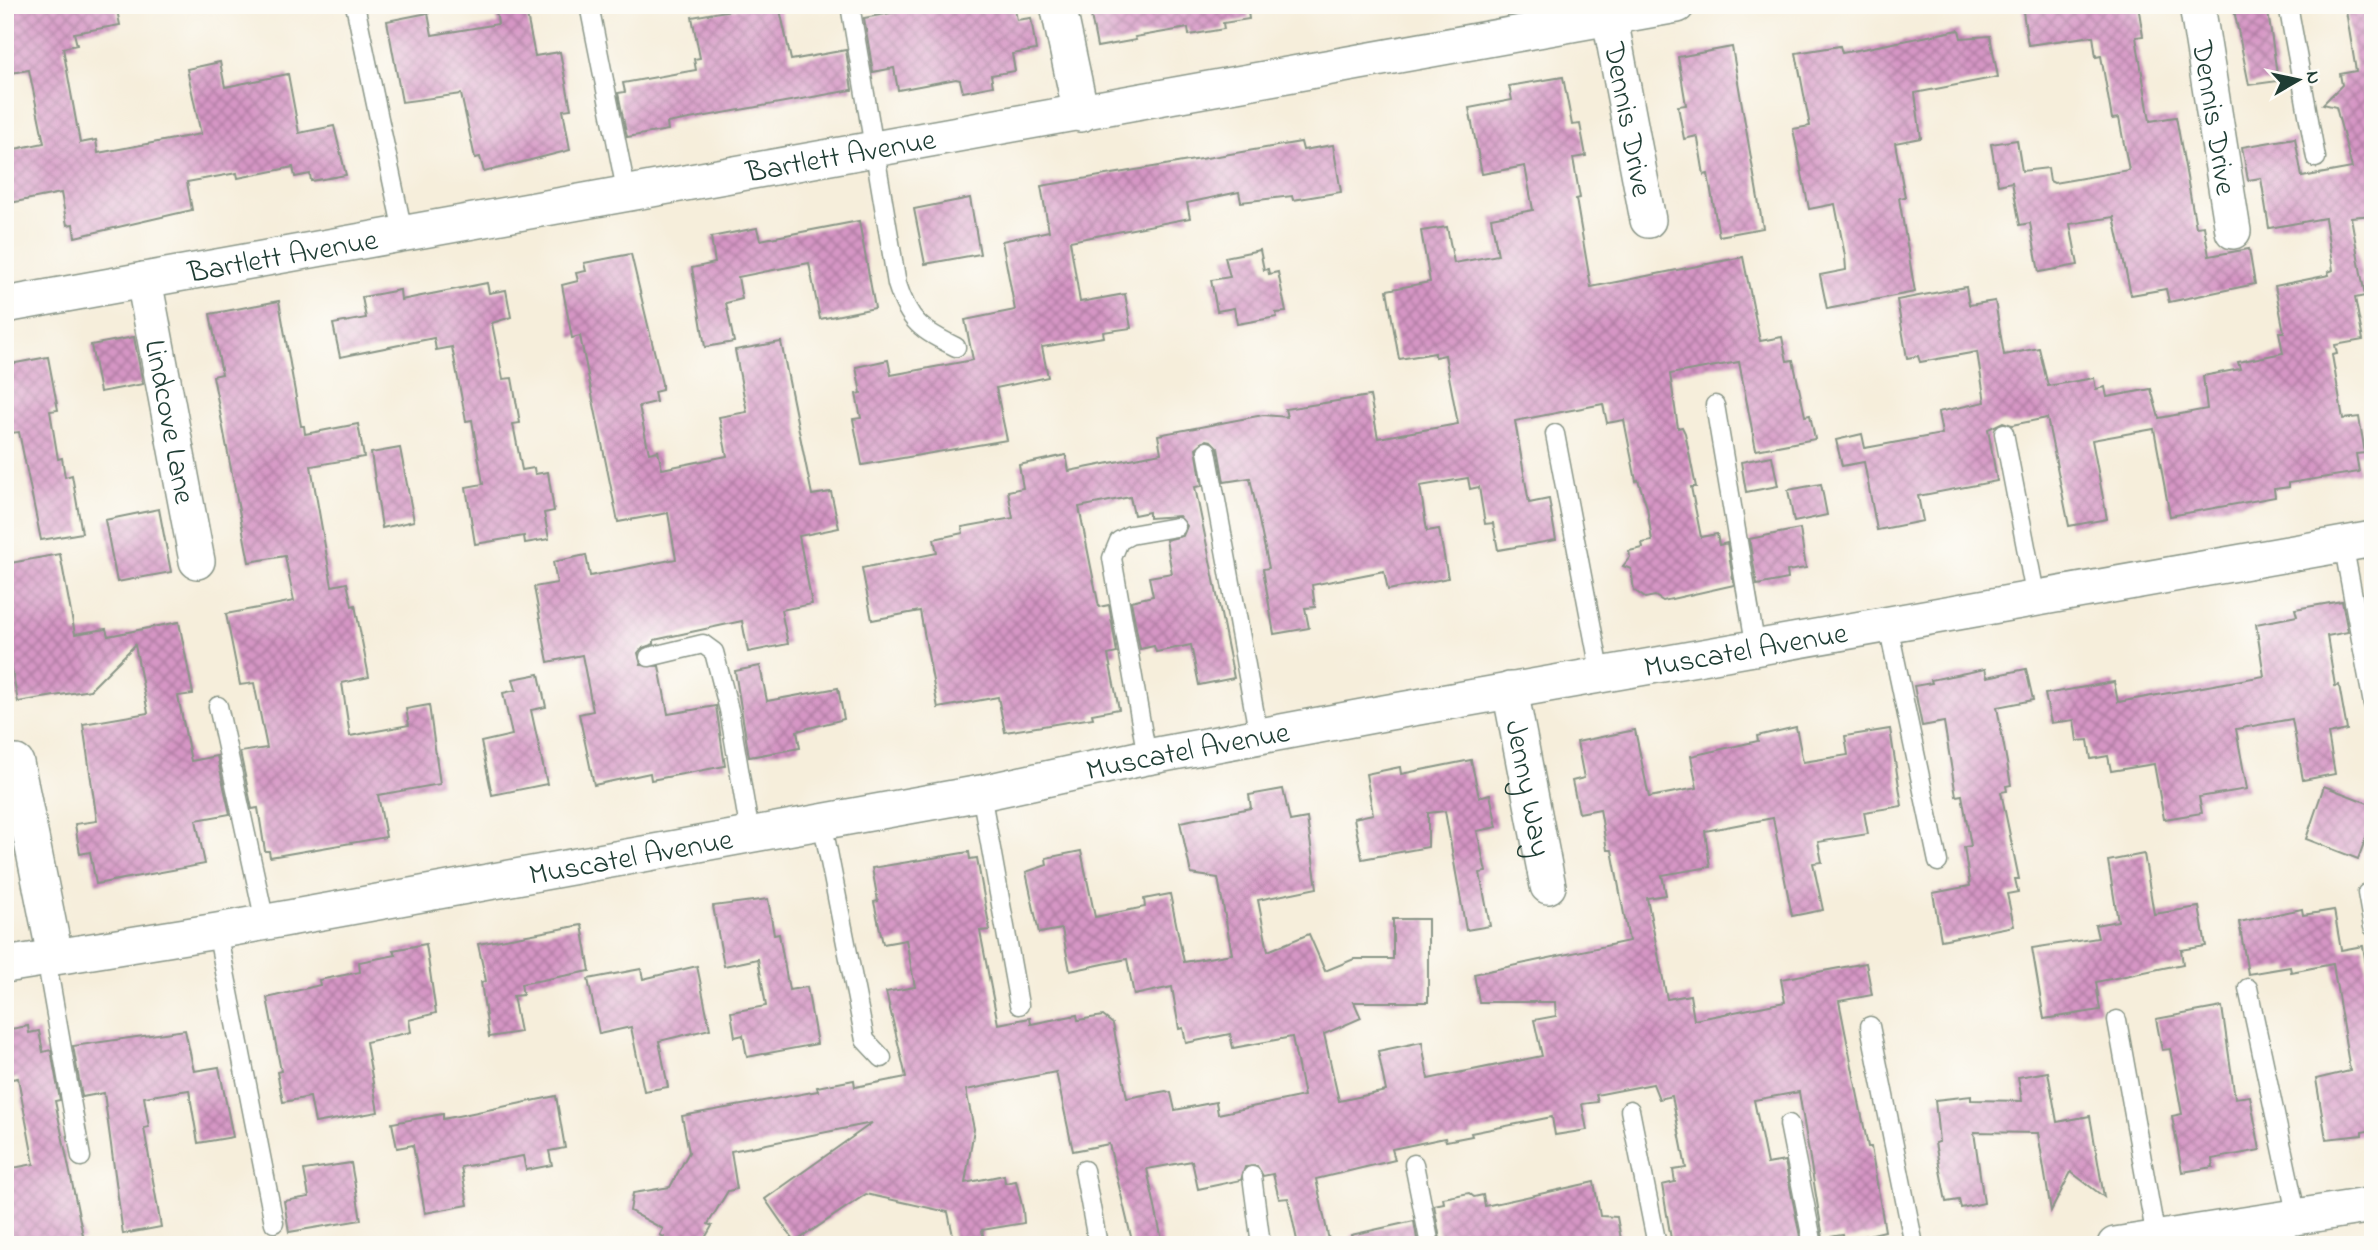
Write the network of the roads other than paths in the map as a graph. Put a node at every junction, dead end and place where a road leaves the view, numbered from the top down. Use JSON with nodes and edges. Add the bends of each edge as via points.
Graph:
{"nodes":[{"id":1,"x":355,"y":5,"type":"edge"},
{"id":2,"x":589,"y":5,"type":"edge"},
{"id":3,"x":850,"y":5,"type":"edge"},
{"id":4,"x":1058,"y":5,"type":"edge"},
{"id":5,"x":1677,"y":5,"type":"edge"},
{"id":6,"x":2197,"y":5,"type":"edge"},
{"id":7,"x":2288,"y":5,"type":"edge"},
{"id":8,"x":1590,"y":16,"type":"edge"},
{"id":9,"x":1081,"y":114,"type":"junction"},
{"id":10,"x":874,"y":149,"type":"junction"},
{"id":11,"x":2316,"y":158,"type":"dead end"},
{"id":12,"x":626,"y":195,"type":"junction"},
{"id":13,"x":1648,"y":220,"type":"dead end"},
{"id":14,"x":2233,"y":231,"type":"dead end"},
{"id":15,"x":403,"y":232,"type":"junction"},
{"id":16,"x":144,"y":280,"type":"junction"},
{"id":17,"x":5,"y":305,"type":"edge"},
{"id":18,"x":956,"y":347,"type":"dead end"},
{"id":19,"x":1715,"y":405,"type":"dead end"},
{"id":20,"x":2004,"y":433,"type":"dead end"},
{"id":21,"x":1555,"y":434,"type":"dead end"},
{"id":22,"x":1207,"y":451,"type":"dead end"},
{"id":23,"x":1176,"y":527,"type":"dead end"},
{"id":24,"x":2358,"y":541,"type":"edge"},
{"id":25,"x":197,"y":561,"type":"dead end"},
{"id":26,"x":2036,"y":599,"type":"junction"},
{"id":27,"x":1888,"y":625,"type":"junction"},
{"id":28,"x":1756,"y":649,"type":"junction"},
{"id":29,"x":649,"y":657,"type":"dead end"},
{"id":30,"x":1601,"y":676,"type":"junction"},
{"id":31,"x":1510,"y":690,"type":"junction"},
{"id":32,"x":2373,"y":704,"type":"edge"},
{"id":33,"x":218,"y":706,"type":"dead end"},
{"id":34,"x":1259,"y":737,"type":"junction"},
{"id":35,"x":1147,"y":757,"type":"junction"},
{"id":36,"x":16,"y":763,"type":"dead end"},
{"id":37,"x":981,"y":793,"type":"junction"},
{"id":38,"x":822,"y":821,"type":"junction"},
{"id":39,"x":750,"y":834,"type":"junction"},
{"id":40,"x":1938,"y":862,"type":"dead end"},
{"id":41,"x":1548,"y":886,"type":"dead end"},
{"id":42,"x":2367,"y":893,"type":"dead end"},
{"id":43,"x":265,"y":922,"type":"junction"},
{"id":44,"x":2373,"y":927,"type":"edge"},
{"id":45,"x":217,"y":931,"type":"junction"},
{"id":46,"x":50,"y":957,"type":"junction"},
{"id":47,"x":5,"y":965,"type":"edge"},
{"id":48,"x":2248,"y":988,"type":"dead end"},
{"id":49,"x":1019,"y":1005,"type":"dead end"},
{"id":50,"x":2117,"y":1020,"type":"dead end"},
{"id":51,"x":1870,"y":1026,"type":"dead end"},
{"id":52,"x":881,"y":1058,"type":"dead end"},
{"id":53,"x":1630,"y":1110,"type":"dead end"},
{"id":54,"x":1789,"y":1124,"type":"dead end"},
{"id":55,"x":81,"y":1157,"type":"dead end"},
{"id":56,"x":1414,"y":1164,"type":"dead end"},
{"id":57,"x":1084,"y":1170,"type":"dead end"},
{"id":58,"x":1252,"y":1176,"type":"dead end"},
{"id":59,"x":2373,"y":1205,"type":"edge"},
{"id":60,"x":2297,"y":1218,"type":"junction"},
{"id":61,"x":274,"y":1223,"type":"dead end"},
{"id":62,"x":2156,"y":1238,"type":"junction"},
{"id":63,"x":1098,"y":1245,"type":"edge"},
{"id":64,"x":1261,"y":1245,"type":"edge"},
{"id":65,"x":1430,"y":1245,"type":"edge"},
{"id":66,"x":1657,"y":1245,"type":"edge"},
{"id":67,"x":1813,"y":1245,"type":"edge"},
{"id":68,"x":1914,"y":1245,"type":"edge"},
{"id":69,"x":2115,"y":1245,"type":"edge"}],
"edges":[{"from":1,"to":15,"type":"lane"},
{"from":2,"to":12,"type":"lane"},
{"from":3,"to":10,"type":"lane"},
{"from":4,"to":9,"type":"street"},
{"from":5,"to":8,"type":"street","name":"Bartlett Avenue"},
{"from":6,"to":14,"type":"street","name":"Dennis Drive"},
{"from":7,"to":11,"type":"lane"},
{"from":8,"to":9,"type":"street","name":"Bartlett Avenue"},
{"from":8,"to":13,"type":"street","name":"Dennis Drive"},
{"from":9,"to":10,"type":"street","name":"Bartlett Avenue"},
{"from":10,"to":12,"type":"street","name":"Bartlett Avenue"},
{"from":10,"to":18,"type":"lane","via":[[905,309],[923,331]]},
{"from":12,"to":15,"type":"street","name":"Bartlett Avenue"},
{"from":15,"to":16,"type":"street","name":"Bartlett Avenue"},
{"from":16,"to":17,"type":"street","name":"Bartlett Avenue"},
{"from":16,"to":25,"type":"street","name":"Lindcove Lane"},
{"from":19,"to":28,"type":"lane"},
{"from":20,"to":26,"type":"lane"},
{"from":21,"to":30,"type":"lane"},
{"from":22,"to":34,"type":"lane"},
{"from":23,"to":35,"type":"lane","via":[[1130,535],[1119,541],[1112,558]]},
{"from":24,"to":26,"type":"street","name":"Muscatel Avenue"},
{"from":24,"to":32,"type":"lane"},
{"from":26,"to":27,"type":"street","name":"Muscatel Avenue"},
{"from":27,"to":28,"type":"street","name":"Muscatel Avenue"},
{"from":27,"to":40,"type":"lane"},
{"from":28,"to":30,"type":"street","name":"Muscatel Avenue"},
{"from":29,"to":39,"type":"lane","via":[[703,644],[714,652]]},
{"from":30,"to":31,"type":"street","name":"Muscatel Avenue"},
{"from":31,"to":34,"type":"street","name":"Muscatel Avenue"},
{"from":31,"to":41,"type":"street","name":"Jenny Way"},
{"from":33,"to":43,"type":"lane"},
{"from":34,"to":35,"type":"street","name":"Muscatel Avenue"},
{"from":35,"to":37,"type":"street","name":"Muscatel Avenue"},
{"from":36,"to":46,"type":"street"},
{"from":37,"to":38,"type":"street","name":"Muscatel Avenue"},
{"from":37,"to":49,"type":"lane"},
{"from":38,"to":39,"type":"street","name":"Muscatel Avenue"},
{"from":38,"to":52,"type":"lane","via":[[865,1040]]},
{"from":39,"to":43,"type":"street","name":"Muscatel Avenue"},
{"from":42,"to":44,"type":"lane"},
{"from":43,"to":45,"type":"street","name":"Muscatel Avenue"},
{"from":45,"to":46,"type":"street","name":"Muscatel Avenue"},
{"from":45,"to":61,"type":"lane"},
{"from":46,"to":47,"type":"street","name":"Muscatel Avenue"},
{"from":46,"to":55,"type":"lane"},
{"from":48,"to":60,"type":"lane"},
{"from":50,"to":62,"type":"lane"},
{"from":51,"to":68,"type":"lane"},
{"from":53,"to":66,"type":"lane"},
{"from":54,"to":67,"type":"lane"},
{"from":56,"to":65,"type":"lane"},
{"from":57,"to":63,"type":"lane"},
{"from":58,"to":64,"type":"lane"},
{"from":59,"to":60,"type":"street"},
{"from":60,"to":62,"type":"street"},
{"from":62,"to":69,"type":"street"}]}
